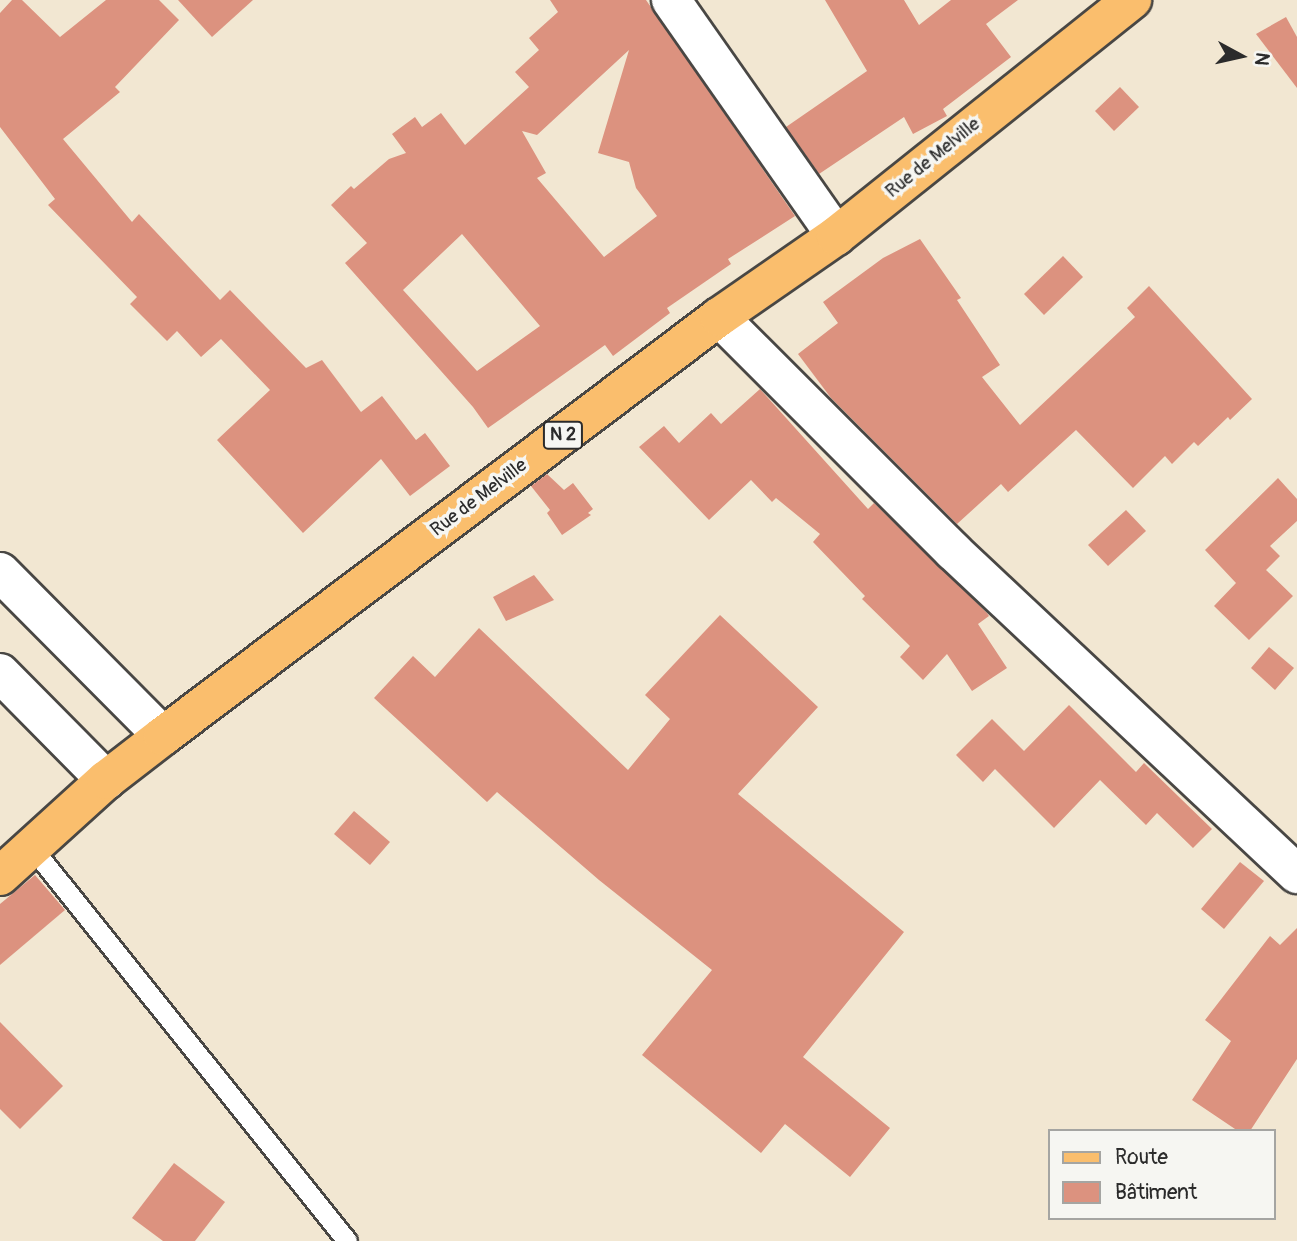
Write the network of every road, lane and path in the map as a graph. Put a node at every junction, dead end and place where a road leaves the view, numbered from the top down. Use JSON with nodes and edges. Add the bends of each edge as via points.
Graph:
{"nodes":[{"id":1,"x":671,"y":0,"type":"edge"},
{"id":2,"x":1132,"y":0,"type":"edge"},
{"id":3,"x":836,"y":236,"type":"junction"},
{"id":4,"x":719,"y":317,"type":"junction"},
{"id":5,"x":0,"y":572,"type":"edge"},
{"id":6,"x":0,"y":673,"type":"edge"},
{"id":7,"x":163,"y":736,"type":"junction"},
{"id":8,"x":106,"y":780,"type":"junction"},
{"id":9,"x":33,"y":849,"type":"junction"},
{"id":10,"x":1297,"y":874,"type":"edge"},
{"id":11,"x":0,"y":876,"type":"edge"},
{"id":12,"x":346,"y":1241,"type":"edge"}],
"edges":[{"from":1,"to":3,"type":"street"},
{"from":2,"to":3,"type":"main road","name":"Rue de Melville","number":"N 2"},
{"from":3,"to":4,"type":"main road","name":"Rue de Melville","number":"N 2"},
{"from":4,"to":7,"type":"main road","name":"Rue de Melville","number":"N 2"},
{"from":4,"to":10,"type":"street","via":[[953,551]]},
{"from":5,"to":7,"type":"street"},
{"from":6,"to":8,"type":"street"},
{"from":7,"to":8,"type":"main road","name":"Rue de Melville","number":"N 2"},
{"from":8,"to":9,"type":"main road","name":"Rue de Melville","number":"N 2"},
{"from":9,"to":11,"type":"main road","name":"Rue de Melville","number":"N 2"},
{"from":9,"to":12,"type":"lane"}]}
